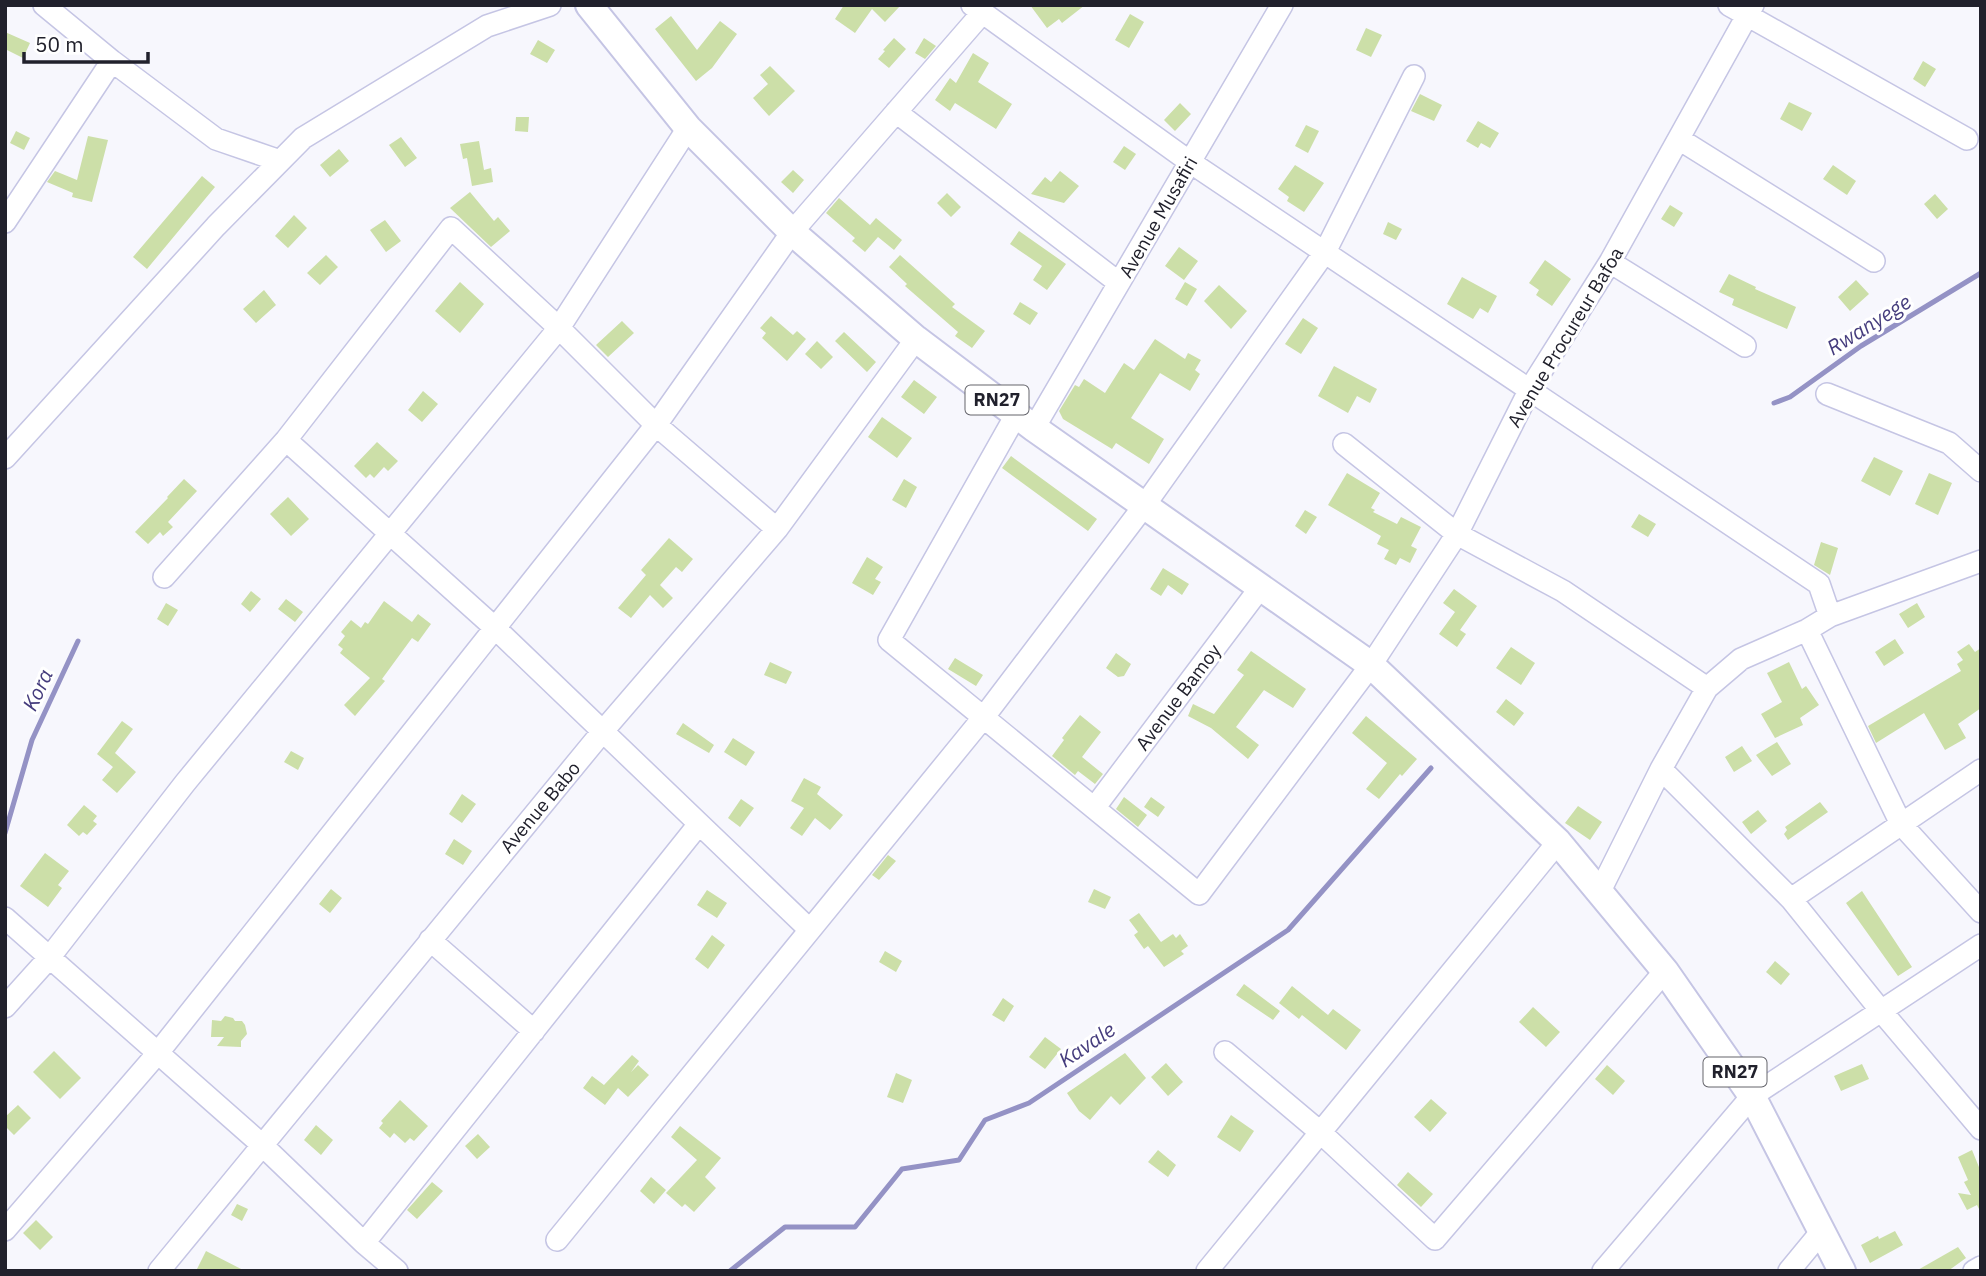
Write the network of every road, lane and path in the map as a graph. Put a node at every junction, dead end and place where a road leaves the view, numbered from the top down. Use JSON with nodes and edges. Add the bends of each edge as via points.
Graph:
{"nodes":[{"id":1,"x":44,"y":5,"type":"edge"},
{"id":2,"x":550,"y":5,"type":"edge"},
{"id":3,"x":589,"y":5,"type":"edge"},
{"id":4,"x":1282,"y":5,"type":"edge"},
{"id":5,"x":978,"y":9,"type":"edge"},
{"id":6,"x":1743,"y":9,"type":"edge"},
{"id":7,"x":112,"y":61,"type":"junction"},
{"id":8,"x":1414,"y":76,"type":"dead end"},
{"id":9,"x":896,"y":112,"type":"junction"},
{"id":10,"x":688,"y":128,"type":"junction"},
{"id":11,"x":1679,"y":139,"type":"junction"},
{"id":12,"x":1967,"y":139,"type":"dead end"},
{"id":13,"x":279,"y":161,"type":"junction"},
{"id":14,"x":1190,"y":162,"type":"junction"},
{"id":15,"x":5,"y":222,"type":"edge"},
{"id":16,"x":792,"y":232,"type":"junction"},
{"id":17,"x":1325,"y":252,"type":"junction"},
{"id":18,"x":1874,"y":261,"type":"dead end"},
{"id":19,"x":1610,"y":262,"type":"junction"},
{"id":20,"x":1119,"y":283,"type":"junction"},
{"id":21,"x":559,"y":328,"type":"junction"},
{"id":22,"x":916,"y":339,"type":"junction"},
{"id":23,"x":1745,"y":346,"type":"dead end"},
{"id":24,"x":1530,"y":389,"type":"junction"},
{"id":25,"x":1827,"y":394,"type":"dead end"},
{"id":26,"x":1025,"y":421,"type":"junction"},
{"id":27,"x":656,"y":425,"type":"junction"},
{"id":28,"x":286,"y":440,"type":"junction"},
{"id":29,"x":1344,"y":443,"type":"dead end"},
{"id":30,"x":5,"y":458,"type":"edge"},
{"id":31,"x":1981,"y":471,"type":"edge"},
{"id":32,"x":1144,"y":506,"type":"junction"},
{"id":33,"x":777,"y":529,"type":"junction"},
{"id":34,"x":390,"y":533,"type":"junction"},
{"id":35,"x":1457,"y":534,"type":"junction"},
{"id":36,"x":1981,"y":561,"type":"edge"},
{"id":37,"x":164,"y":577,"type":"dead end"},
{"id":38,"x":1260,"y":588,"type":"junction"},
{"id":39,"x":1830,"y":616,"type":"junction"},
{"id":40,"x":494,"y":627,"type":"junction"},
{"id":41,"x":1807,"y":630,"type":"junction"},
{"id":42,"x":1371,"y":665,"type":"junction"},
{"id":43,"x":1707,"y":688,"type":"junction"},
{"id":44,"x":984,"y":718,"type":"junction"},
{"id":45,"x":603,"y":731,"type":"junction"},
{"id":46,"x":1661,"y":769,"type":"junction"},
{"id":47,"x":1981,"y":770,"type":"edge"},
{"id":48,"x":1095,"y":807,"type":"junction"},
{"id":49,"x":699,"y":824,"type":"junction"},
{"id":50,"x":1901,"y":824,"type":"junction"},
{"id":51,"x":1558,"y":842,"type":"junction"},
{"id":52,"x":1599,"y":893,"type":"junction"},
{"id":53,"x":1791,"y":899,"type":"junction"},
{"id":54,"x":1981,"y":912,"type":"edge"},
{"id":55,"x":5,"y":918,"type":"edge"},
{"id":56,"x":810,"y":930,"type":"junction"},
{"id":57,"x":430,"y":940,"type":"junction"},
{"id":58,"x":1981,"y":945,"type":"edge"},
{"id":59,"x":49,"y":958,"type":"junction"},
{"id":60,"x":1665,"y":971,"type":"junction"},
{"id":61,"x":5,"y":1007,"type":"edge"},
{"id":62,"x":1881,"y":1012,"type":"junction"},
{"id":63,"x":534,"y":1031,"type":"junction"},
{"id":64,"x":1225,"y":1052,"type":"dead end"},
{"id":65,"x":157,"y":1054,"type":"junction"},
{"id":66,"x":1752,"y":1096,"type":"junction"},
{"id":67,"x":1981,"y":1129,"type":"edge"},
{"id":68,"x":1320,"y":1132,"type":"junction"},
{"id":69,"x":261,"y":1144,"type":"junction"},
{"id":70,"x":5,"y":1230,"type":"edge"},
{"id":71,"x":1822,"y":1231,"type":"junction"},
{"id":72,"x":557,"y":1240,"type":"dead end"},
{"id":73,"x":364,"y":1243,"type":"junction"},
{"id":74,"x":1981,"y":1267,"type":"edge"},
{"id":75,"x":159,"y":1271,"type":"edge"},
{"id":76,"x":397,"y":1271,"type":"edge"},
{"id":77,"x":1207,"y":1271,"type":"edge"},
{"id":78,"x":1602,"y":1271,"type":"edge"},
{"id":79,"x":1789,"y":1271,"type":"edge"},
{"id":80,"x":1842,"y":1271,"type":"edge"},
{"id":81,"x":1974,"y":1271,"type":"edge"}],
"edges":[{"from":1,"to":7,"type":"street"},
{"from":2,"to":13,"type":"street","via":[[488,26],[303,138]]},
{"from":3,"to":10,"type":"main road","number":"RN27"},
{"from":4,"to":14,"type":"street","name":"Avenue Musafiri"},
{"from":5,"to":9,"type":"street"},
{"from":5,"to":14,"type":"street"},
{"from":6,"to":11,"type":"street","name":"Avenue Procureur Bafoa"},
{"from":6,"to":12,"type":"street"},
{"from":7,"to":13,"type":"street","via":[[216,139]]},
{"from":7,"to":15,"type":"street"},
{"from":8,"to":17,"type":"street"},
{"from":9,"to":16,"type":"street"},
{"from":9,"to":20,"type":"street"},
{"from":10,"to":16,"type":"main road","number":"RN27"},
{"from":10,"to":21,"type":"street"},
{"from":11,"to":18,"type":"street"},
{"from":11,"to":19,"type":"street","name":"Avenue Procureur Bafoa"},
{"from":13,"to":30,"type":"street"},
{"from":14,"to":17,"type":"street"},
{"from":14,"to":20,"type":"street","name":"Avenue Musafiri"},
{"from":16,"to":22,"type":"main road","number":"RN27"},
{"from":16,"to":27,"type":"street"},
{"from":17,"to":24,"type":"street"},
{"from":17,"to":32,"type":"street"},
{"from":19,"to":23,"type":"street"},
{"from":19,"to":24,"type":"street","name":"Avenue Procureur Bafoa"},
{"from":20,"to":26,"type":"street","name":"Avenue Musafiri"},
{"from":21,"to":27,"type":"street"},
{"from":21,"to":28,"type":"street","via":[[451,228]]},
{"from":21,"to":34,"type":"street"},
{"from":22,"to":26,"type":"main road","number":"RN27"},
{"from":22,"to":33,"type":"street","name":"Avenue Babo"},
{"from":24,"to":35,"type":"street","name":"Avenue Procureur Bafoa"},
{"from":24,"to":39,"type":"street","via":[[1819,584]]},
{"from":25,"to":31,"type":"street","via":[[1949,443]]},
{"from":26,"to":32,"type":"main road","number":"RN27"},
{"from":26,"to":44,"type":"street","name":"Avenue Musafiri","via":[[889,640]]},
{"from":27,"to":33,"type":"street"},
{"from":27,"to":40,"type":"street"},
{"from":28,"to":34,"type":"street"},
{"from":28,"to":37,"type":"street"},
{"from":29,"to":35,"type":"street"},
{"from":32,"to":38,"type":"main road","number":"RN27"},
{"from":32,"to":44,"type":"street"},
{"from":33,"to":45,"type":"street","name":"Avenue Babo"},
{"from":34,"to":40,"type":"street"},
{"from":34,"to":59,"type":"street"},
{"from":35,"to":42,"type":"street","name":"Avenue Procureur Bafoa"},
{"from":35,"to":43,"type":"street","via":[[1563,591]]},
{"from":36,"to":39,"type":"street"},
{"from":38,"to":42,"type":"main road","number":"RN27"},
{"from":38,"to":48,"type":"street","name":"Avenue Bamoy"},
{"from":39,"to":41,"type":"street"},
{"from":40,"to":45,"type":"street"},
{"from":40,"to":65,"type":"street"},
{"from":41,"to":43,"type":"street","via":[[1741,659]]},
{"from":41,"to":50,"type":"street"},
{"from":42,"to":48,"type":"street","name":"Avenue Procureur Bafoa","via":[[1199,894]]},
{"from":42,"to":51,"type":"main road","number":"RN27"},
{"from":43,"to":46,"type":"street"},
{"from":44,"to":48,"type":"street"},
{"from":44,"to":56,"type":"street"},
{"from":45,"to":49,"type":"street"},
{"from":45,"to":57,"type":"street","name":"Avenue Babo"},
{"from":46,"to":52,"type":"street"},
{"from":46,"to":53,"type":"street"},
{"from":47,"to":50,"type":"street"},
{"from":49,"to":56,"type":"street"},
{"from":49,"to":63,"type":"street"},
{"from":50,"to":53,"type":"street"},
{"from":50,"to":54,"type":"street"},
{"from":51,"to":52,"type":"main road","number":"RN27"},
{"from":51,"to":68,"type":"street"},
{"from":52,"to":60,"type":"main road","number":"RN27"},
{"from":53,"to":62,"type":"street"},
{"from":55,"to":59,"type":"street"},
{"from":56,"to":72,"type":"street"},
{"from":57,"to":63,"type":"street"},
{"from":57,"to":69,"type":"street","name":"Avenue Babo"},
{"from":58,"to":62,"type":"street"},
{"from":59,"to":61,"type":"street"},
{"from":59,"to":65,"type":"street"},
{"from":60,"to":66,"type":"main road","number":"RN27"},
{"from":60,"to":68,"type":"street","via":[[1435,1238]]},
{"from":62,"to":66,"type":"street"},
{"from":62,"to":67,"type":"street"},
{"from":63,"to":73,"type":"street"},
{"from":64,"to":68,"type":"street"},
{"from":65,"to":69,"type":"street"},
{"from":65,"to":70,"type":"street"},
{"from":66,"to":71,"type":"main road","number":"RN27"},
{"from":66,"to":78,"type":"street"},
{"from":68,"to":77,"type":"street"},
{"from":69,"to":73,"type":"street"},
{"from":69,"to":75,"type":"street","name":"Avenue Babo"},
{"from":71,"to":79,"type":"street"},
{"from":71,"to":80,"type":"main road","number":"RN27"},
{"from":73,"to":76,"type":"street"},
{"from":74,"to":81,"type":"street"}]}
